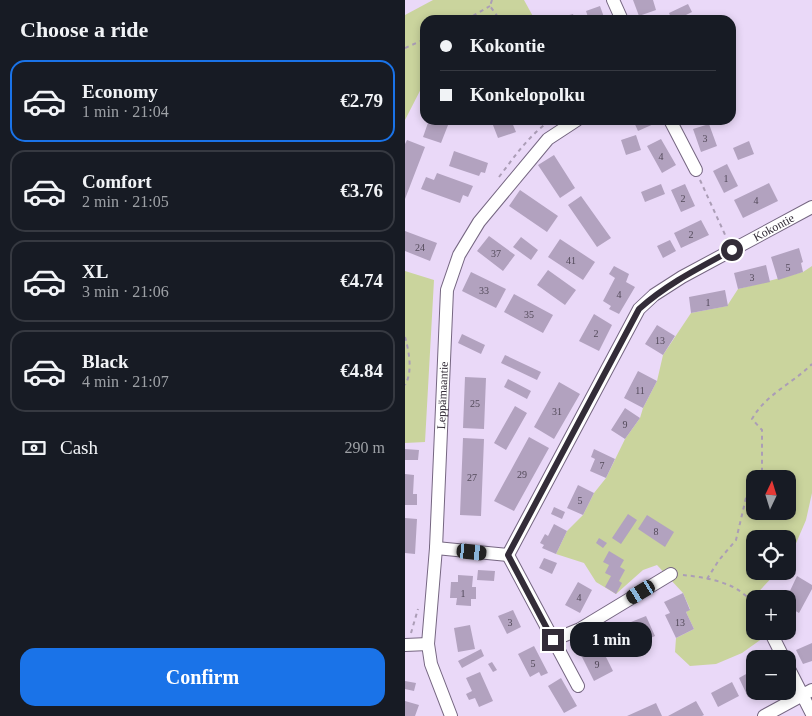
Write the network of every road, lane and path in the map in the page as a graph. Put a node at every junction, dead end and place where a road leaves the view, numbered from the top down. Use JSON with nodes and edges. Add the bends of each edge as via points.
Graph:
{"nodes":[{"id":1,"x":492,"y":0,"type":"edge"},
{"id":2,"x":613,"y":0,"type":"edge"},
{"id":3,"x":490,"y":6,"type":"junction"},
{"id":4,"x":475,"y":15,"type":"edge"},
{"id":5,"x":496,"y":15,"type":"edge"},
{"id":6,"x":620,"y":15,"type":"edge"},
{"id":7,"x":420,"y":41,"type":"edge"},
{"id":8,"x":405,"y":48,"type":"edge"},
{"id":9,"x":569,"y":125,"type":"edge"},
{"id":10,"x":672,"y":125,"type":"edge"},
{"id":11,"x":695,"y":170,"type":"joint"},
{"id":12,"x":812,"y":207,"type":"edge"},
{"id":13,"x":732,"y":250,"type":"junction"},
{"id":14,"x":405,"y":337,"type":"edge"},
{"id":15,"x":812,"y":364,"type":"edge"},
{"id":16,"x":405,"y":386,"type":"edge"},
{"id":17,"x":762,"y":470,"type":"edge"},
{"id":18,"x":746,"y":497,"type":"edge"},
{"id":19,"x":436,"y":548,"type":"junction"},
{"id":20,"x":508,"y":555,"type":"junction"},
{"id":21,"x":671,"y":574,"type":"joint"},
{"id":22,"x":707,"y":579,"type":"junction"},
{"id":23,"x":746,"y":596,"type":"edge"},
{"id":24,"x":553,"y":640,"type":"junction"},
{"id":25,"x":428,"y":644,"type":"junction"},
{"id":26,"x":405,"y":645,"type":"edge"},
{"id":27,"x":796,"y":678,"type":"edge"},
{"id":28,"x":578,"y":686,"type":"dead end"},
{"id":29,"x":807,"y":692,"type":"edge"},
{"id":30,"x":812,"y":714,"type":"edge"},
{"id":31,"x":451,"y":716,"type":"edge"},
{"id":32,"x":764,"y":716,"type":"edge"}],
"edges":[{"from":1,"to":3,"type":"path"},
{"from":2,"to":6,"type":"street"},
{"from":3,"to":4,"type":"path"},
{"from":3,"to":5,"type":"path"},
{"from":7,"to":8,"type":"path"},
{"from":9,"to":19,"type":"street","name":"Leppämaantie","via":[[548,138],[479,222],[459,255],[447,290]]},
{"from":10,"to":11,"type":"street"},
{"from":11,"to":13,"type":"path"},
{"from":12,"to":13,"type":"street","name":"Kokontie"},
{"from":13,"to":20,"type":"street","name":"Kokontie","via":[[682,277],[639,309]]},
{"from":14,"to":16,"type":"path","via":[[410,353]]},
{"from":15,"to":17,"type":"path","via":[[770,396],[752,419],[762,430]]},
{"from":18,"to":22,"type":"path","via":[[736,540]]},
{"from":19,"to":20,"type":"street"},
{"from":19,"to":25,"type":"street","name":"Leppämaantie"},
{"from":20,"to":24,"type":"street"},
{"from":21,"to":22,"type":"path"},
{"from":21,"to":24,"type":"street"},
{"from":22,"to":23,"type":"path","via":[[724,583]]},
{"from":24,"to":28,"type":"street"},
{"from":25,"to":26,"type":"street"},
{"from":25,"to":31,"type":"street","name":"Leppämaantie","via":[[431,664]]},
{"from":27,"to":29,"type":"street"},
{"from":29,"to":30,"type":"street"},
{"from":29,"to":32,"type":"street"}]}
